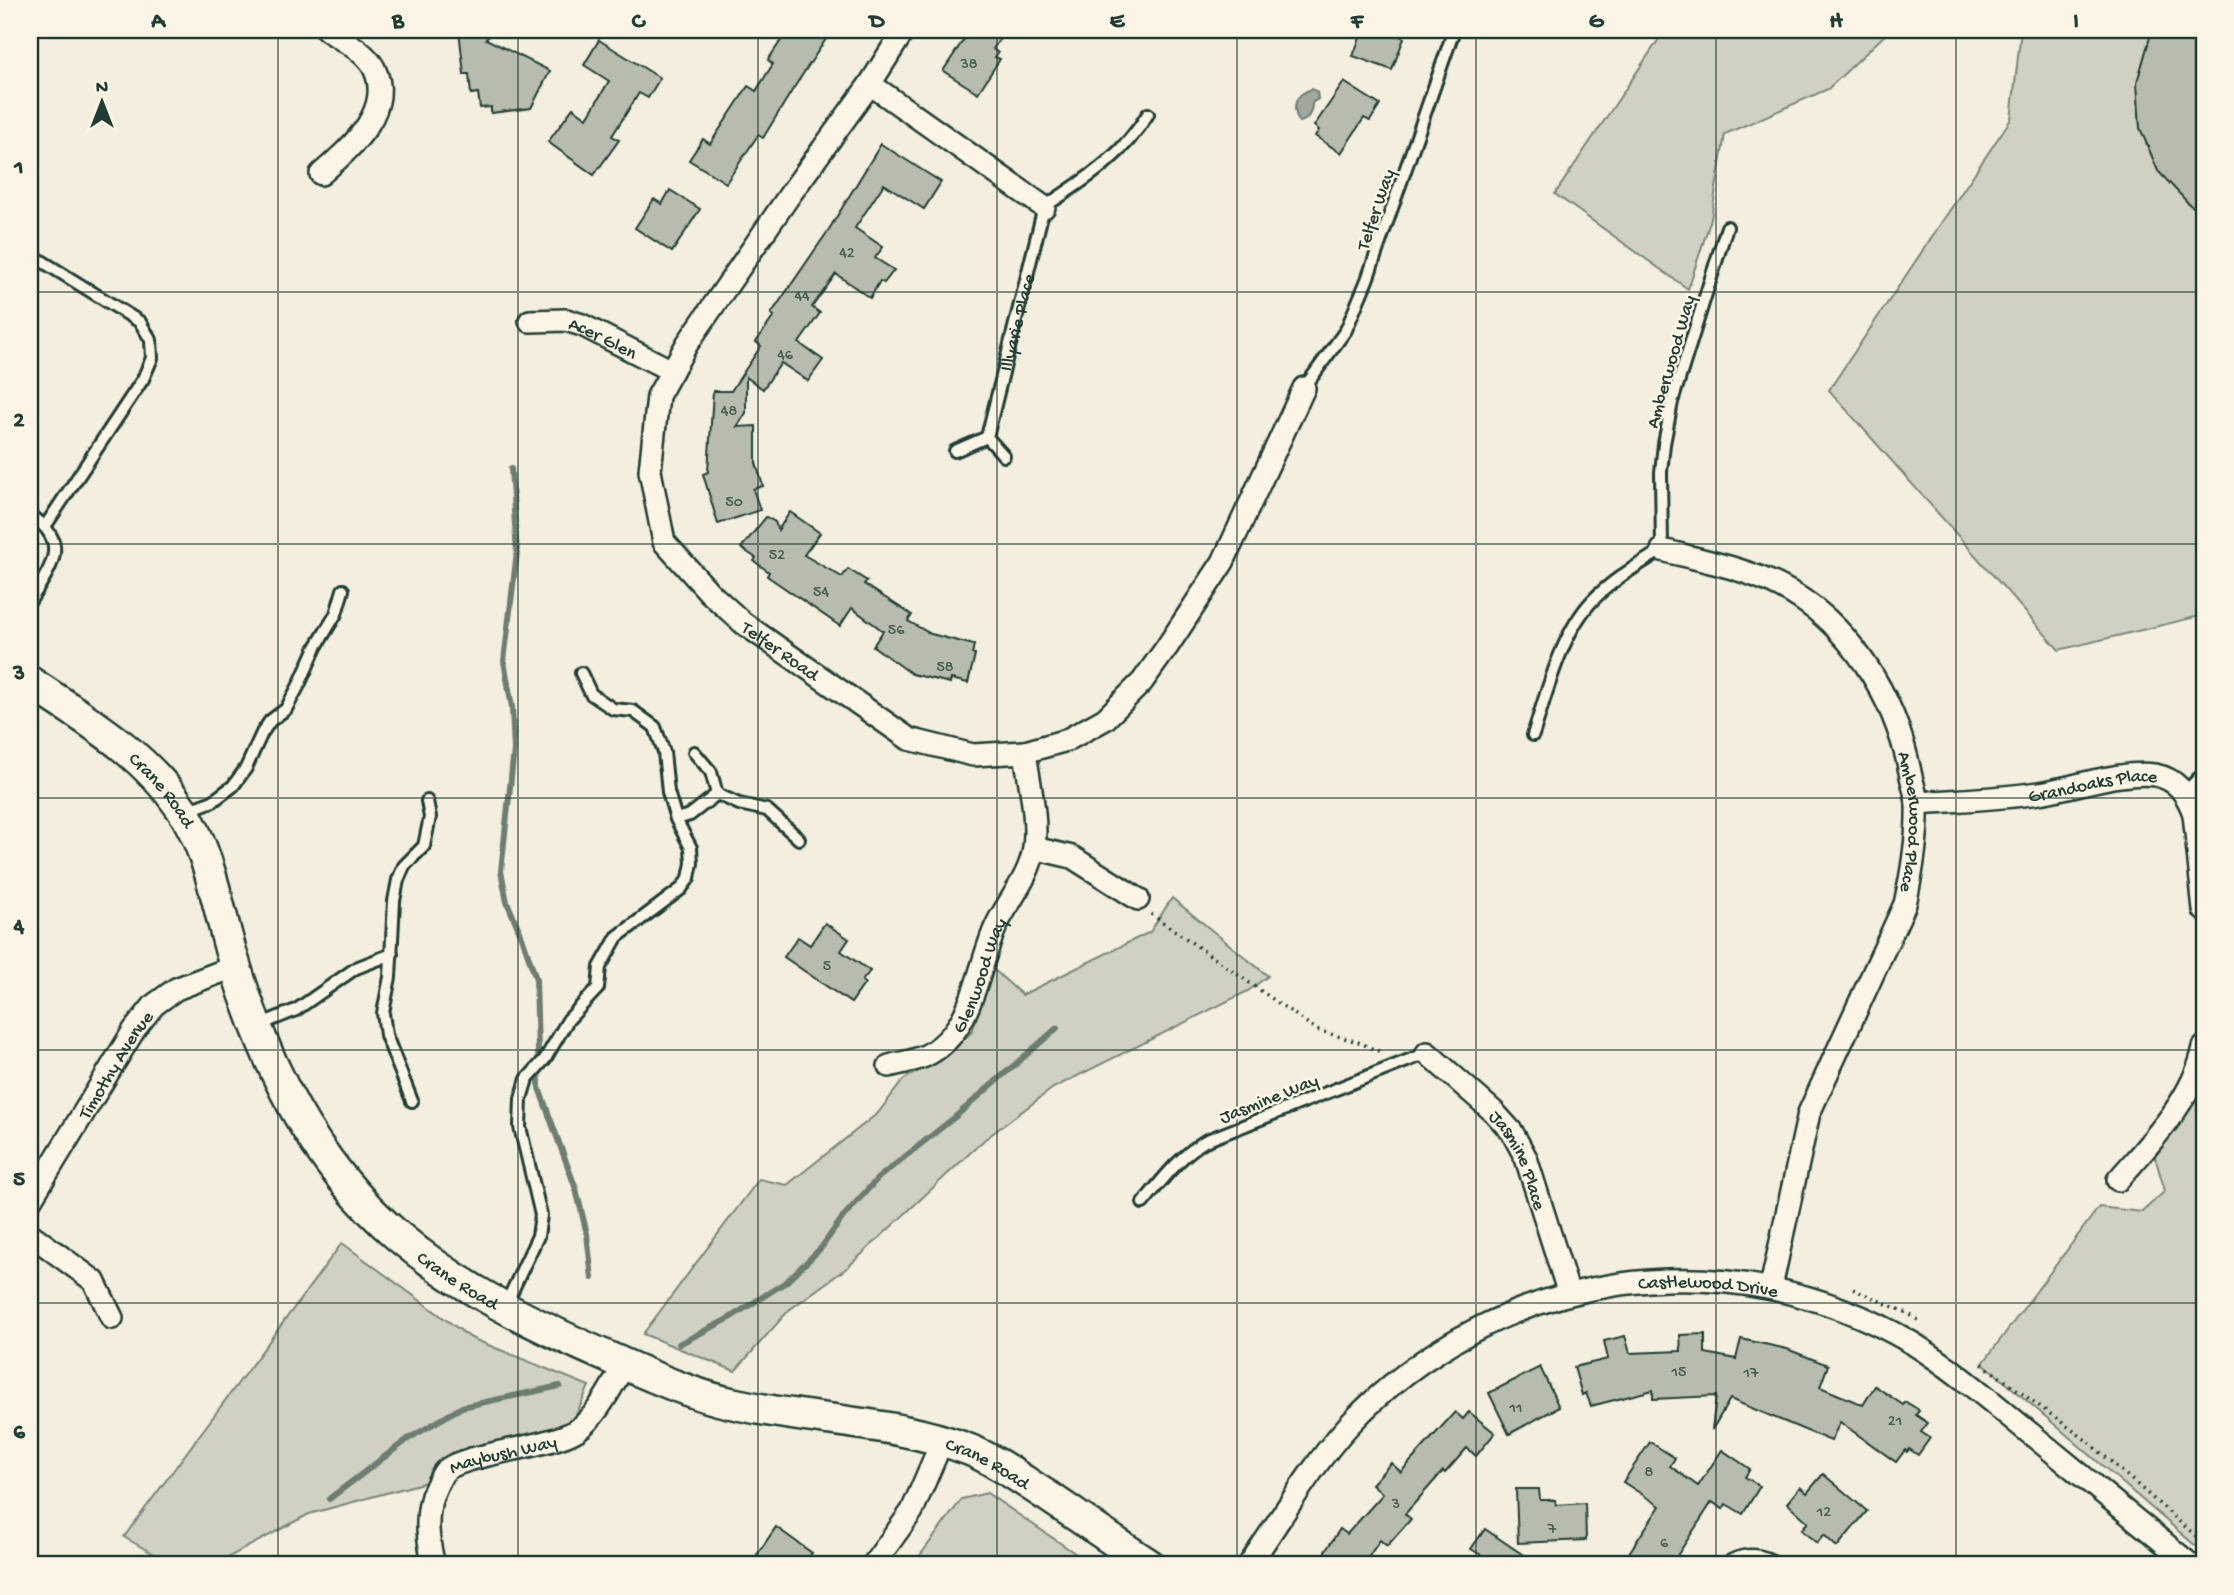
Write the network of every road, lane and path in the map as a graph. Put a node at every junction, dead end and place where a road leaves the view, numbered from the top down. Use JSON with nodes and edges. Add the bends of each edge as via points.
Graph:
{"nodes":[{"id":1,"x":327,"y":30,"type":"edge"},
{"id":2,"x":904,"y":30,"type":"edge"},
{"id":3,"x":1454,"y":30,"type":"edge"},
{"id":4,"x":870,"y":84,"type":"junction"},
{"id":5,"x":1148,"y":114,"type":"dead end"},
{"id":6,"x":321,"y":174,"type":"dead end"},
{"id":7,"x":1044,"y":207,"type":"junction"},
{"id":8,"x":1727,"y":227,"type":"dead end"},
{"id":9,"x":30,"y":258,"type":"edge"},
{"id":10,"x":530,"y":321,"type":"dead end"},
{"id":11,"x":672,"y":371,"type":"junction"},
{"id":12,"x":1304,"y":388,"type":"joint"},
{"id":13,"x":987,"y":436,"type":"junction"},
{"id":14,"x":955,"y":451,"type":"dead end"},
{"id":15,"x":1004,"y":456,"type":"dead end"},
{"id":16,"x":30,"y":515,"type":"edge"},
{"id":17,"x":46,"y":525,"type":"junction"},
{"id":18,"x":1662,"y":550,"type":"junction"},
{"id":19,"x":343,"y":590,"type":"dead end"},
{"id":20,"x":30,"y":601,"type":"edge"},
{"id":21,"x":581,"y":673,"type":"dead end"},
{"id":22,"x":30,"y":682,"type":"edge"},
{"id":23,"x":1533,"y":734,"type":"dead end"},
{"id":24,"x":694,"y":752,"type":"dead end"},
{"id":25,"x":1025,"y":752,"type":"junction"},
{"id":26,"x":2204,"y":773,"type":"edge"},
{"id":27,"x":2185,"y":792,"type":"junction"},
{"id":28,"x":716,"y":793,"type":"junction"},
{"id":29,"x":427,"y":801,"type":"dead end"},
{"id":30,"x":1917,"y":803,"type":"junction"},
{"id":31,"x":184,"y":812,"type":"junction"},
{"id":32,"x":676,"y":820,"type":"junction"},
{"id":33,"x":799,"y":839,"type":"dead end"},
{"id":34,"x":1034,"y":848,"type":"junction"},
{"id":35,"x":1138,"y":899,"type":"joint"},
{"id":36,"x":2204,"y":910,"type":"edge"},
{"id":37,"x":391,"y":954,"type":"junction"},
{"id":38,"x":236,"y":966,"type":"junction"},
{"id":39,"x":257,"y":1026,"type":"junction"},
{"id":40,"x":2204,"y":1047,"type":"edge"},
{"id":41,"x":1427,"y":1053,"type":"joint"},
{"id":42,"x":889,"y":1066,"type":"dead end"},
{"id":43,"x":1391,"y":1066,"type":"junction"},
{"id":44,"x":412,"y":1101,"type":"dead end"},
{"id":45,"x":2118,"y":1180,"type":"dead end"},
{"id":46,"x":30,"y":1201,"type":"edge"},
{"id":47,"x":1143,"y":1203,"type":"dead end"},
{"id":48,"x":30,"y":1234,"type":"edge"},
{"id":49,"x":2204,"y":1251,"type":"edge"},
{"id":50,"x":1771,"y":1287,"type":"junction"},
{"id":51,"x":1569,"y":1294,"type":"junction"},
{"id":52,"x":504,"y":1309,"type":"junction"},
{"id":53,"x":112,"y":1318,"type":"dead end"},
{"id":54,"x":2204,"y":1348,"type":"edge"},
{"id":55,"x":625,"y":1364,"type":"junction"},
{"id":56,"x":942,"y":1441,"type":"junction"},
{"id":57,"x":434,"y":1565,"type":"edge"},
{"id":58,"x":873,"y":1565,"type":"edge"},
{"id":59,"x":1150,"y":1565,"type":"edge"},
{"id":60,"x":1249,"y":1565,"type":"edge"},
{"id":61,"x":1734,"y":1565,"type":"edge"},
{"id":62,"x":1769,"y":1565,"type":"edge"},
{"id":63,"x":2191,"y":1565,"type":"edge"}],
"edges":[{"from":1,"to":6,"type":"street","via":[[359,51],[373,67],[379,86],[369,124]]},
{"from":2,"to":4,"type":"street","name":"Telfer Road"},
{"from":3,"to":12,"type":"lane","name":"Telfer Way","via":[[1367,280],[1346,330]]},
{"from":4,"to":7,"type":"street"},
{"from":4,"to":11,"type":"street","name":"Telfer Road"},
{"from":5,"to":7,"type":"lane","via":[[1118,154]]},
{"from":7,"to":13,"type":"lane","name":"Illyarie Place"},
{"from":8,"to":18,"type":"lane","name":"Amberwood Way","via":[[1672,402],[1661,472]]},
{"from":9,"to":17,"type":"lane","via":[[37,258],[140,322],[150,340],[152,358],[143,379]]},
{"from":10,"to":11,"type":"street","name":"Acer Glen","via":[[574,322]]},
{"from":11,"to":25,"type":"street","name":"Telfer Road","via":[[658,396],[650,471],[664,542],[710,593],[743,623],[909,740],[973,755]]},
{"from":12,"to":25,"type":"street","name":"Telfer Road","via":[[1223,562],[1142,682],[1105,719],[1067,740]]},
{"from":13,"to":14,"type":"lane"},
{"from":13,"to":15,"type":"lane"},
{"from":16,"to":17,"type":"lane"},
{"from":17,"to":20,"type":"lane","via":[[53,537],[52,564]]},
{"from":18,"to":23,"type":"lane","via":[[1590,603],[1575,625]]},
{"from":18,"to":30,"type":"street","name":"Amberwood Place","via":[[1739,570],[1780,587],[1842,634],[1869,668],[1887,702],[1904,741]]},
{"from":19,"to":31,"type":"lane","via":[[336,614],[286,709],[270,721],[246,768],[233,786],[213,801]]},
{"from":21,"to":32,"type":"lane","via":[[591,694],[613,709],[633,711],[655,727]]},
{"from":22,"to":31,"type":"street","name":"Crane Road","via":[[126,747],[157,776]]},
{"from":24,"to":28,"type":"lane","via":[[711,772]]},
{"from":25,"to":34,"type":"street","name":"Glenwood Way"},
{"from":26,"to":27,"type":"lane"},
{"from":27,"to":30,"type":"street","name":"Grandoaks Place","via":[[2157,775],[2140,774],[2039,793]]},
{"from":27,"to":36,"type":"street","name":"Grandoaks Place","via":[[2194,814]]},
{"from":28,"to":32,"type":"lane","via":[[690,815]]},
{"from":28,"to":33,"type":"lane","via":[[767,810]]},
{"from":29,"to":37,"type":"lane","via":[[430,817],[425,846],[404,866],[398,880]]},
{"from":30,"to":50,"type":"street","name":"Amberwood Place","via":[[1912,877],[1905,904],[1810,1113]]},
{"from":31,"to":38,"type":"street","name":"Crane Road","via":[[202,852]]},
{"from":32,"to":52,"type":"lane","via":[[691,848],[689,878],[617,937],[600,967],[598,988],[568,1020],[527,1079],[520,1127],[541,1214],[538,1236]]},
{"from":34,"to":35,"type":"street","via":[[1072,857]]},
{"from":34,"to":42,"type":"street","name":"Glenwood Way","via":[[1026,874],[996,926],[968,1010],[950,1036],[925,1056]]},
{"from":35,"to":43,"type":"path","via":[[1149,912],[1317,1030],[1372,1047],[1383,1053]]},
{"from":37,"to":39,"type":"lane","via":[[356,968],[296,1010]]},
{"from":37,"to":44,"type":"lane","via":[[383,1013],[386,1035]]},
{"from":38,"to":39,"type":"street","name":"Crane Road"},
{"from":38,"to":46,"type":"street","name":"Timothy Avenue","via":[[176,989],[155,1005],[134,1030]]},
{"from":39,"to":52,"type":"street","name":"Crane Road","via":[[310,1136],[351,1191],[403,1240]]},
{"from":40,"to":45,"type":"street","via":[[2201,1064],[2185,1093]]},
{"from":41,"to":43,"type":"lane","name":"Jasmine Way"},
{"from":41,"to":51,"type":"street","name":"Jasmine Place","via":[[1512,1132],[1526,1158]]},
{"from":43,"to":47,"type":"lane","name":"Jasmine Way","via":[[1205,1141],[1190,1150]]},
{"from":48,"to":53,"type":"street","via":[[94,1281]]},
{"from":49,"to":54,"type":"path"},
{"from":50,"to":51,"type":"street","name":"Castlewood Drive","via":[[1719,1280],[1665,1280],[1612,1284]]},
{"from":50,"to":63,"type":"street","name":"Castlewood Drive","via":[[1871,1321],[1914,1345],[1985,1396]]},
{"from":51,"to":60,"type":"street","name":"Castlewood Drive","via":[[1475,1331],[1427,1358],[1389,1387],[1348,1426]]},
{"from":52,"to":55,"type":"street","name":"Crane Road"},
{"from":55,"to":56,"type":"street","name":"Crane Road","via":[[727,1402],[911,1431]]},
{"from":55,"to":57,"type":"street","name":"Maybush Way","via":[[578,1429],[543,1443],[464,1461],[445,1471],[428,1509],[428,1542]]},
{"from":56,"to":58,"type":"street","via":[[912,1511]]},
{"from":56,"to":59,"type":"street","name":"Crane Road","via":[[1003,1466]]},
{"from":61,"to":62,"type":"street","via":[[1749,1560]]}]}
